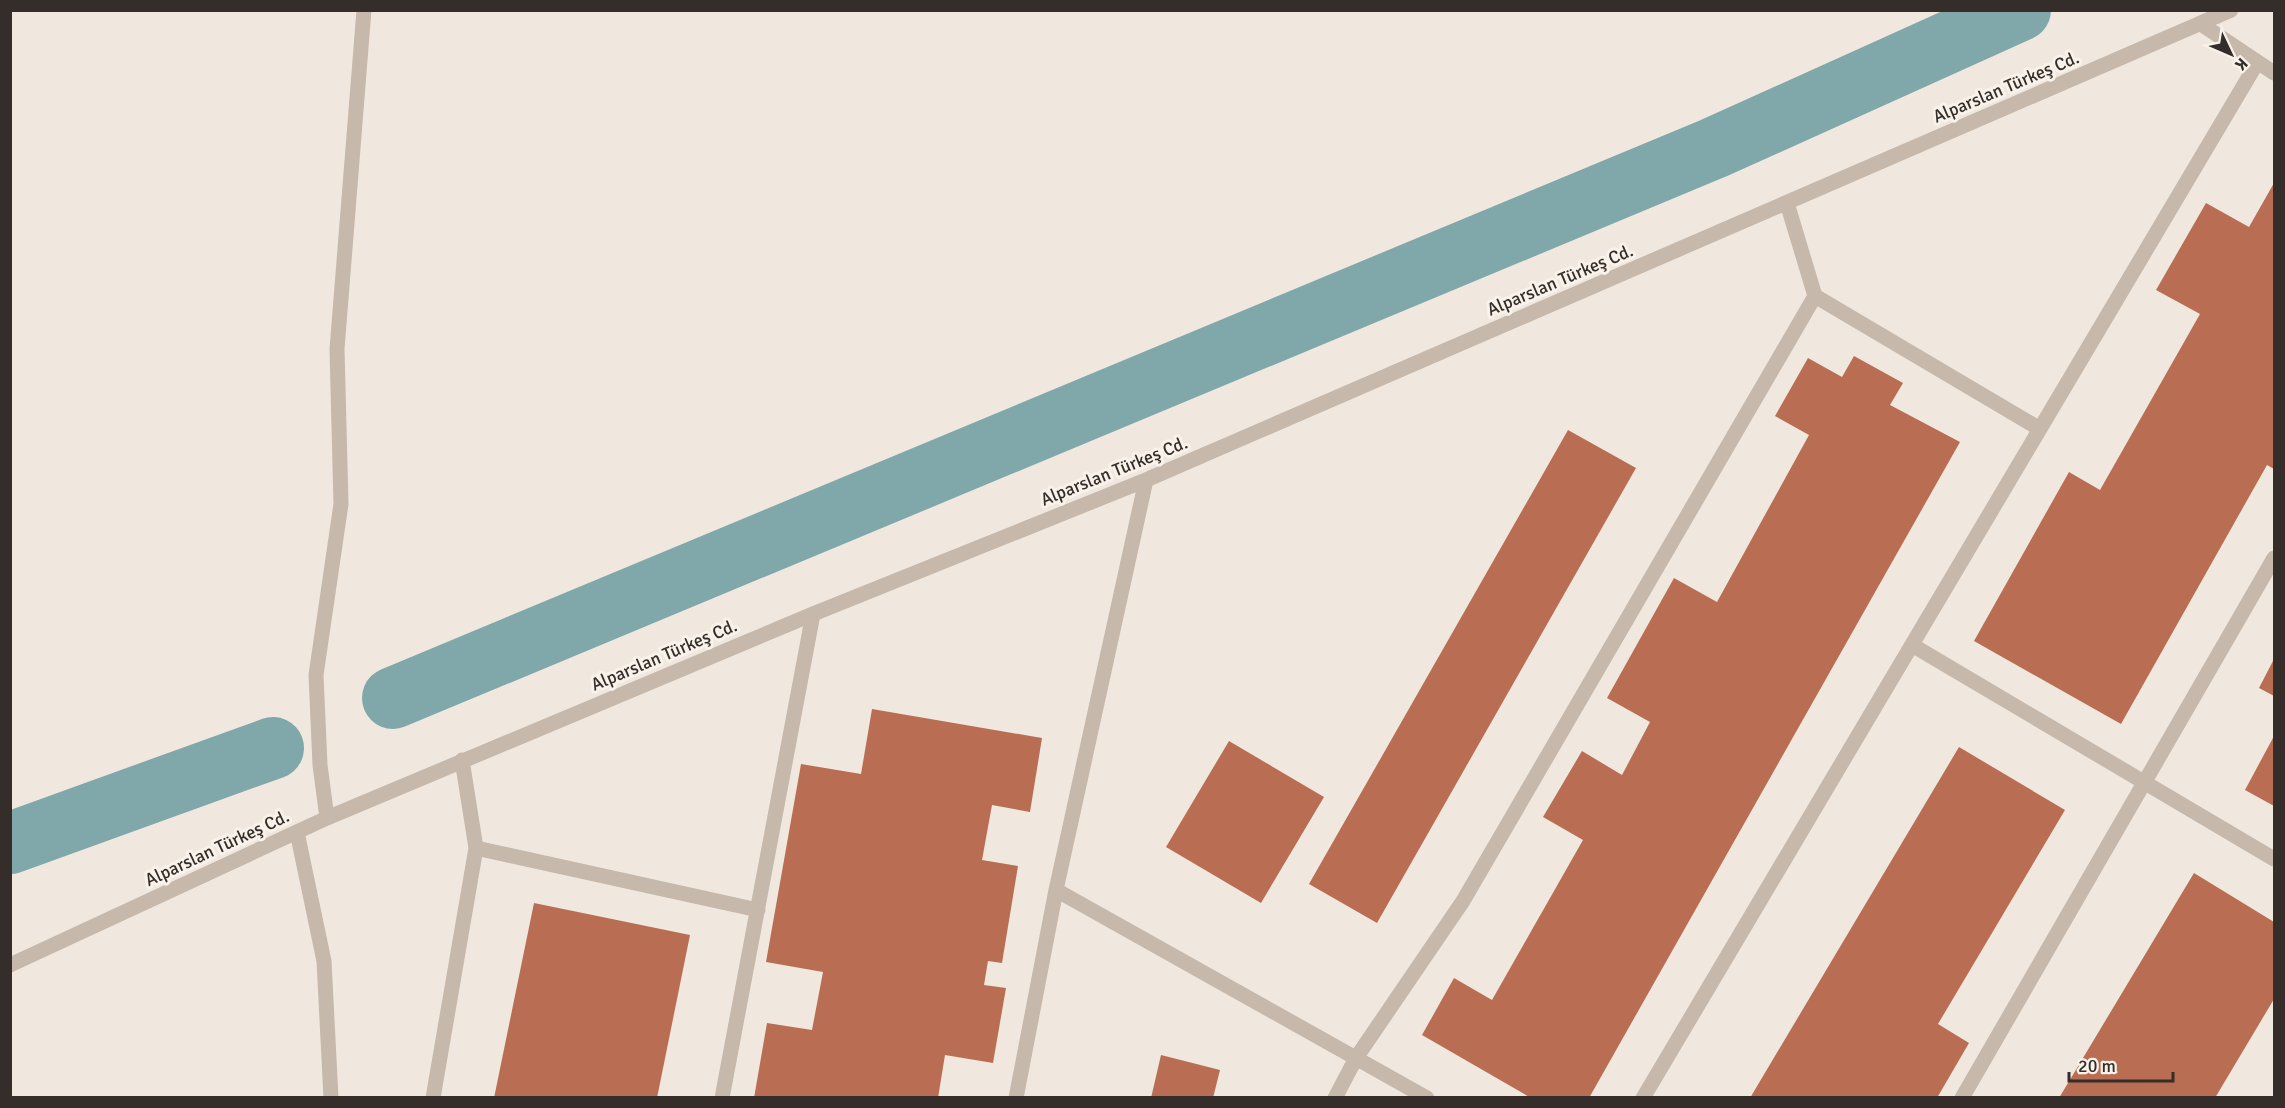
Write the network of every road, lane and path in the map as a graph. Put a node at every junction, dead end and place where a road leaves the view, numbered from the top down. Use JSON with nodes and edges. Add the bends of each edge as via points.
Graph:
{"nodes":[{"id":1,"x":364,"y":10,"type":"edge"},
{"id":2,"x":2231,"y":10,"type":"edge"},
{"id":3,"x":2201,"y":24,"type":"junction"},
{"id":4,"x":2257,"y":63,"type":"junction"},
{"id":5,"x":2274,"y":74,"type":"edge"},
{"id":6,"x":1787,"y":203,"type":"junction"},
{"id":7,"x":1815,"y":296,"type":"junction"},
{"id":8,"x":2040,"y":429,"type":"junction"},
{"id":9,"x":1146,"y":480,"type":"junction"},
{"id":10,"x":2274,"y":558,"type":"edge"},
{"id":11,"x":813,"y":614,"type":"junction"},
{"id":12,"x":1912,"y":645,"type":"junction"},
{"id":13,"x":462,"y":760,"type":"junction"},
{"id":14,"x":2144,"y":784,"type":"junction"},
{"id":15,"x":327,"y":818,"type":"junction"},
{"id":16,"x":297,"y":832,"type":"junction"},
{"id":17,"x":476,"y":848,"type":"junction"},
{"id":18,"x":2274,"y":859,"type":"edge"},
{"id":19,"x":1056,"y":890,"type":"junction"},
{"id":20,"x":758,"y":910,"type":"junction"},
{"id":21,"x":10,"y":964,"type":"edge"},
{"id":22,"x":1356,"y":1058,"type":"junction"},
{"id":23,"x":331,"y":1098,"type":"edge"},
{"id":24,"x":433,"y":1098,"type":"edge"},
{"id":25,"x":722,"y":1098,"type":"edge"},
{"id":26,"x":1016,"y":1098,"type":"edge"},
{"id":27,"x":1335,"y":1098,"type":"edge"},
{"id":28,"x":1427,"y":1098,"type":"edge"},
{"id":29,"x":1643,"y":1098,"type":"edge"},
{"id":30,"x":1962,"y":1098,"type":"edge"}],
"edges":[{"from":1,"to":15,"type":"street","via":[[337,349],[341,504],[316,675]]},
{"from":2,"to":3,"type":"street","name":"Alparslan Türkeş Cd."},
{"from":3,"to":4,"type":"street"},
{"from":3,"to":6,"type":"street","name":"Alparslan Türkeş Cd."},
{"from":4,"to":5,"type":"street"},
{"from":4,"to":8,"type":"street"},
{"from":6,"to":7,"type":"street"},
{"from":6,"to":9,"type":"street","name":"Alparslan Türkeş Cd."},
{"from":7,"to":8,"type":"street"},
{"from":7,"to":22,"type":"street","via":[[1463,901]]},
{"from":8,"to":12,"type":"street"},
{"from":9,"to":11,"type":"street","name":"Alparslan Türkeş Cd."},
{"from":9,"to":19,"type":"street"},
{"from":10,"to":14,"type":"street"},
{"from":11,"to":13,"type":"street","name":"Alparslan Türkeş Cd."},
{"from":11,"to":20,"type":"street"},
{"from":12,"to":14,"type":"street"},
{"from":12,"to":29,"type":"street"},
{"from":13,"to":15,"type":"street","name":"Alparslan Türkeş Cd."},
{"from":13,"to":17,"type":"street"},
{"from":14,"to":18,"type":"street"},
{"from":14,"to":30,"type":"street"},
{"from":15,"to":16,"type":"street","name":"Alparslan Türkeş Cd."},
{"from":16,"to":21,"type":"street","name":"Alparslan Türkeş Cd."},
{"from":16,"to":23,"type":"street","via":[[324,961]]},
{"from":17,"to":20,"type":"street"},
{"from":17,"to":24,"type":"street"},
{"from":19,"to":22,"type":"street"},
{"from":19,"to":26,"type":"street"},
{"from":20,"to":25,"type":"street"},
{"from":22,"to":27,"type":"street"},
{"from":22,"to":28,"type":"street"}]}
